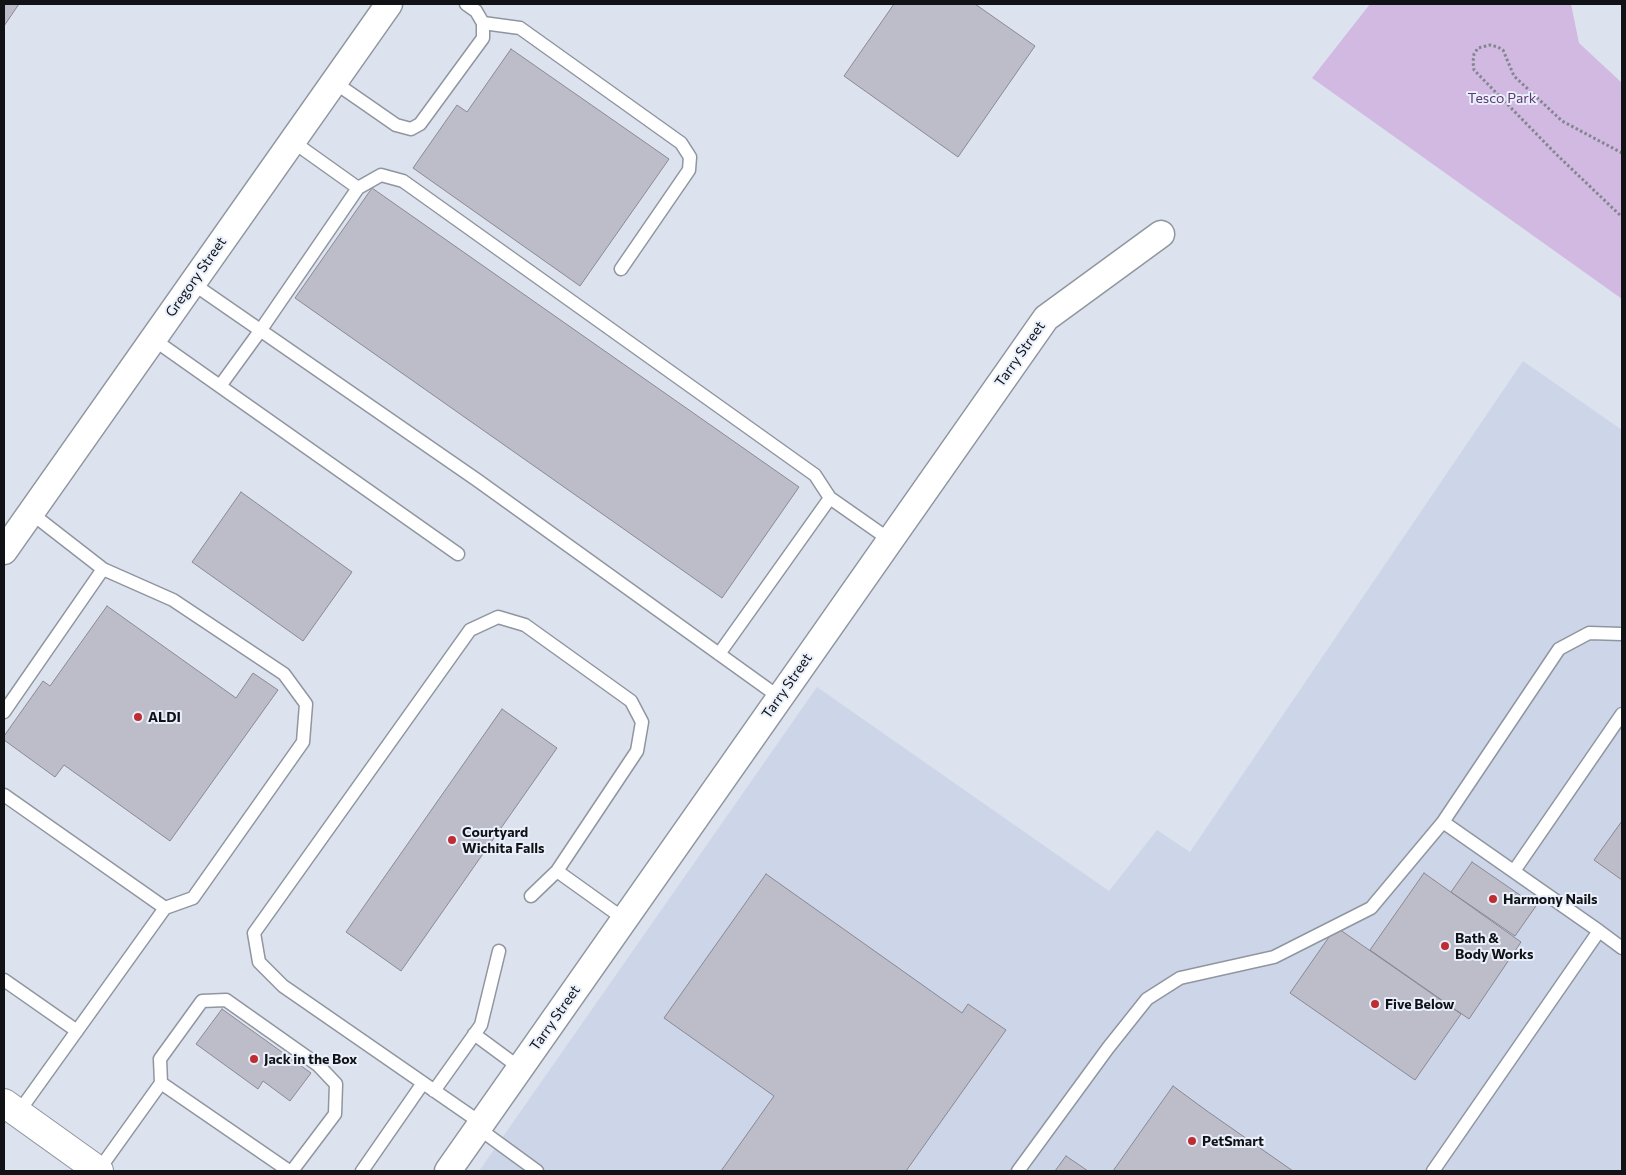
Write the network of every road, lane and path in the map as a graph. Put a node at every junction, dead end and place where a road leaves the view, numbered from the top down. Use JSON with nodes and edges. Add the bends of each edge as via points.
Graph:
{"nodes":[{"id":1,"x":389,"y":4,"type":"edge"},
{"id":2,"x":466,"y":4,"type":"edge"},
{"id":3,"x":483,"y":23,"type":"junction"},
{"id":4,"x":334,"y":82,"type":"junction"},
{"id":5,"x":292,"y":141,"type":"junction"},
{"id":6,"x":1622,"y":153,"type":"edge"},
{"id":7,"x":358,"y":188,"type":"junction"},
{"id":8,"x":1622,"y":216,"type":"edge"},
{"id":9,"x":1162,"y":234,"type":"dead end"},
{"id":10,"x":621,"y":269,"type":"dead end"},
{"id":11,"x":192,"y":283,"type":"junction"},
{"id":12,"x":260,"y":331,"type":"junction"},
{"id":13,"x":153,"y":339,"type":"junction"},
{"id":14,"x":220,"y":386,"type":"junction"},
{"id":15,"x":830,"y":498,"type":"junction"},
{"id":16,"x":31,"y":513,"type":"junction"},
{"id":17,"x":890,"y":540,"type":"junction"},
{"id":18,"x":4,"y":551,"type":"edge"},
{"id":19,"x":458,"y":554,"type":"dead end"},
{"id":20,"x":103,"y":569,"type":"junction"},
{"id":21,"x":1622,"y":634,"type":"edge"},
{"id":22,"x":719,"y":654,"type":"junction"},
{"id":23,"x":780,"y":697,"type":"junction"},
{"id":24,"x":4,"y":712,"type":"edge"},
{"id":25,"x":1622,"y":714,"type":"edge"},
{"id":26,"x":4,"y":796,"type":"edge"},
{"id":27,"x":1443,"y":822,"type":"junction"},
{"id":28,"x":557,"y":871,"type":"junction"},
{"id":29,"x":1514,"y":871,"type":"junction"},
{"id":30,"x":531,"y":896,"type":"dead end"},
{"id":31,"x":165,"y":908,"type":"junction"},
{"id":32,"x":624,"y":919,"type":"junction"},
{"id":33,"x":1600,"y":931,"type":"junction"},
{"id":34,"x":1622,"y":948,"type":"edge"},
{"id":35,"x":499,"y":951,"type":"dead end"},
{"id":36,"x":4,"y":980,"type":"edge"},
{"id":37,"x":77,"y":1031,"type":"junction"},
{"id":38,"x":474,"y":1034,"type":"junction"},
{"id":39,"x":520,"y":1068,"type":"junction"},
{"id":40,"x":160,"y":1083,"type":"junction"},
{"id":41,"x":428,"y":1087,"type":"junction"},
{"id":42,"x":11,"y":1108,"type":"edge"},
{"id":43,"x":479,"y":1126,"type":"junction"},
{"id":44,"x":99,"y":1171,"type":"edge"},
{"id":45,"x":291,"y":1171,"type":"edge"},
{"id":46,"x":362,"y":1171,"type":"edge"},
{"id":47,"x":448,"y":1171,"type":"edge"},
{"id":48,"x":537,"y":1171,"type":"edge"},
{"id":49,"x":1018,"y":1171,"type":"edge"},
{"id":50,"x":1433,"y":1171,"type":"edge"}],
"edges":[{"from":1,"to":4,"type":"street","name":"Gregory Street"},
{"from":2,"to":3,"type":"lane","via":[[476,11]]},
{"from":3,"to":4,"type":"lane","via":[[483,38],[420,124],[410,129],[396,125]]},
{"from":3,"to":10,"type":"lane","via":[[520,28],[681,143],[690,157],[688,170]]},
{"from":4,"to":5,"type":"street","name":"Gregory Street"},
{"from":5,"to":7,"type":"lane"},
{"from":5,"to":11,"type":"street","name":"Gregory Street"},
{"from":6,"to":8,"type":"path","via":[[1562,121],[1514,76],[1503,50],[1498,46],[1478,48],[1474,54],[1474,70]]},
{"from":7,"to":12,"type":"lane"},
{"from":7,"to":15,"type":"lane","via":[[381,174],[403,181],[814,475]]},
{"from":9,"to":17,"type":"street","name":"Tarry Street","via":[[1046,318]]},
{"from":11,"to":12,"type":"lane"},
{"from":11,"to":13,"type":"street","name":"Gregory Street"},
{"from":12,"to":14,"type":"lane"},
{"from":12,"to":22,"type":"lane","via":[[477,480]]},
{"from":13,"to":14,"type":"lane"},
{"from":13,"to":16,"type":"street","name":"Gregory Street"},
{"from":14,"to":19,"type":"lane"},
{"from":15,"to":17,"type":"lane"},
{"from":15,"to":22,"type":"lane"},
{"from":16,"to":18,"type":"street","name":"Gregory Street"},
{"from":16,"to":20,"type":"lane"},
{"from":17,"to":23,"type":"street","name":"Tarry Street"},
{"from":20,"to":24,"type":"lane"},
{"from":20,"to":31,"type":"lane","via":[[173,600],[284,674],[306,704],[303,742],[193,898]]},
{"from":21,"to":27,"type":"lane","via":[[1589,633],[1559,649]]},
{"from":22,"to":23,"type":"lane"},
{"from":23,"to":32,"type":"street","name":"Tarry Street"},
{"from":25,"to":29,"type":"lane"},
{"from":26,"to":31,"type":"lane"},
{"from":27,"to":29,"type":"lane"},
{"from":27,"to":49,"type":"lane","via":[[1371,908],[1274,957],[1180,978],[1147,999]]},
{"from":28,"to":30,"type":"lane"},
{"from":28,"to":32,"type":"lane"},
{"from":28,"to":41,"type":"lane","via":[[637,751],[642,722],[631,701],[525,625],[498,617],[470,630],[254,933],[259,962],[283,986]]},
{"from":29,"to":33,"type":"lane"},
{"from":31,"to":37,"type":"lane"},
{"from":32,"to":39,"type":"street","name":"Tarry Street"},
{"from":33,"to":34,"type":"lane"},
{"from":33,"to":50,"type":"lane"},
{"from":35,"to":38,"type":"lane","via":[[481,1025]]},
{"from":36,"to":37,"type":"lane"},
{"from":37,"to":42,"type":"lane"},
{"from":38,"to":39,"type":"lane"},
{"from":38,"to":41,"type":"lane"},
{"from":39,"to":43,"type":"street","name":"Tarry Street"},
{"from":40,"to":44,"type":"lane"},
{"from":40,"to":45,"type":"lane"},
{"from":40,"to":45,"type":"lane","via":[[160,1059],[202,1001],[226,1000],[318,1065],[336,1084],[335,1114]]},
{"from":41,"to":43,"type":"lane"},
{"from":41,"to":46,"type":"lane"},
{"from":42,"to":44,"type":"street"},
{"from":43,"to":47,"type":"street","name":"Tarry Street"},
{"from":43,"to":48,"type":"lane"}]}
